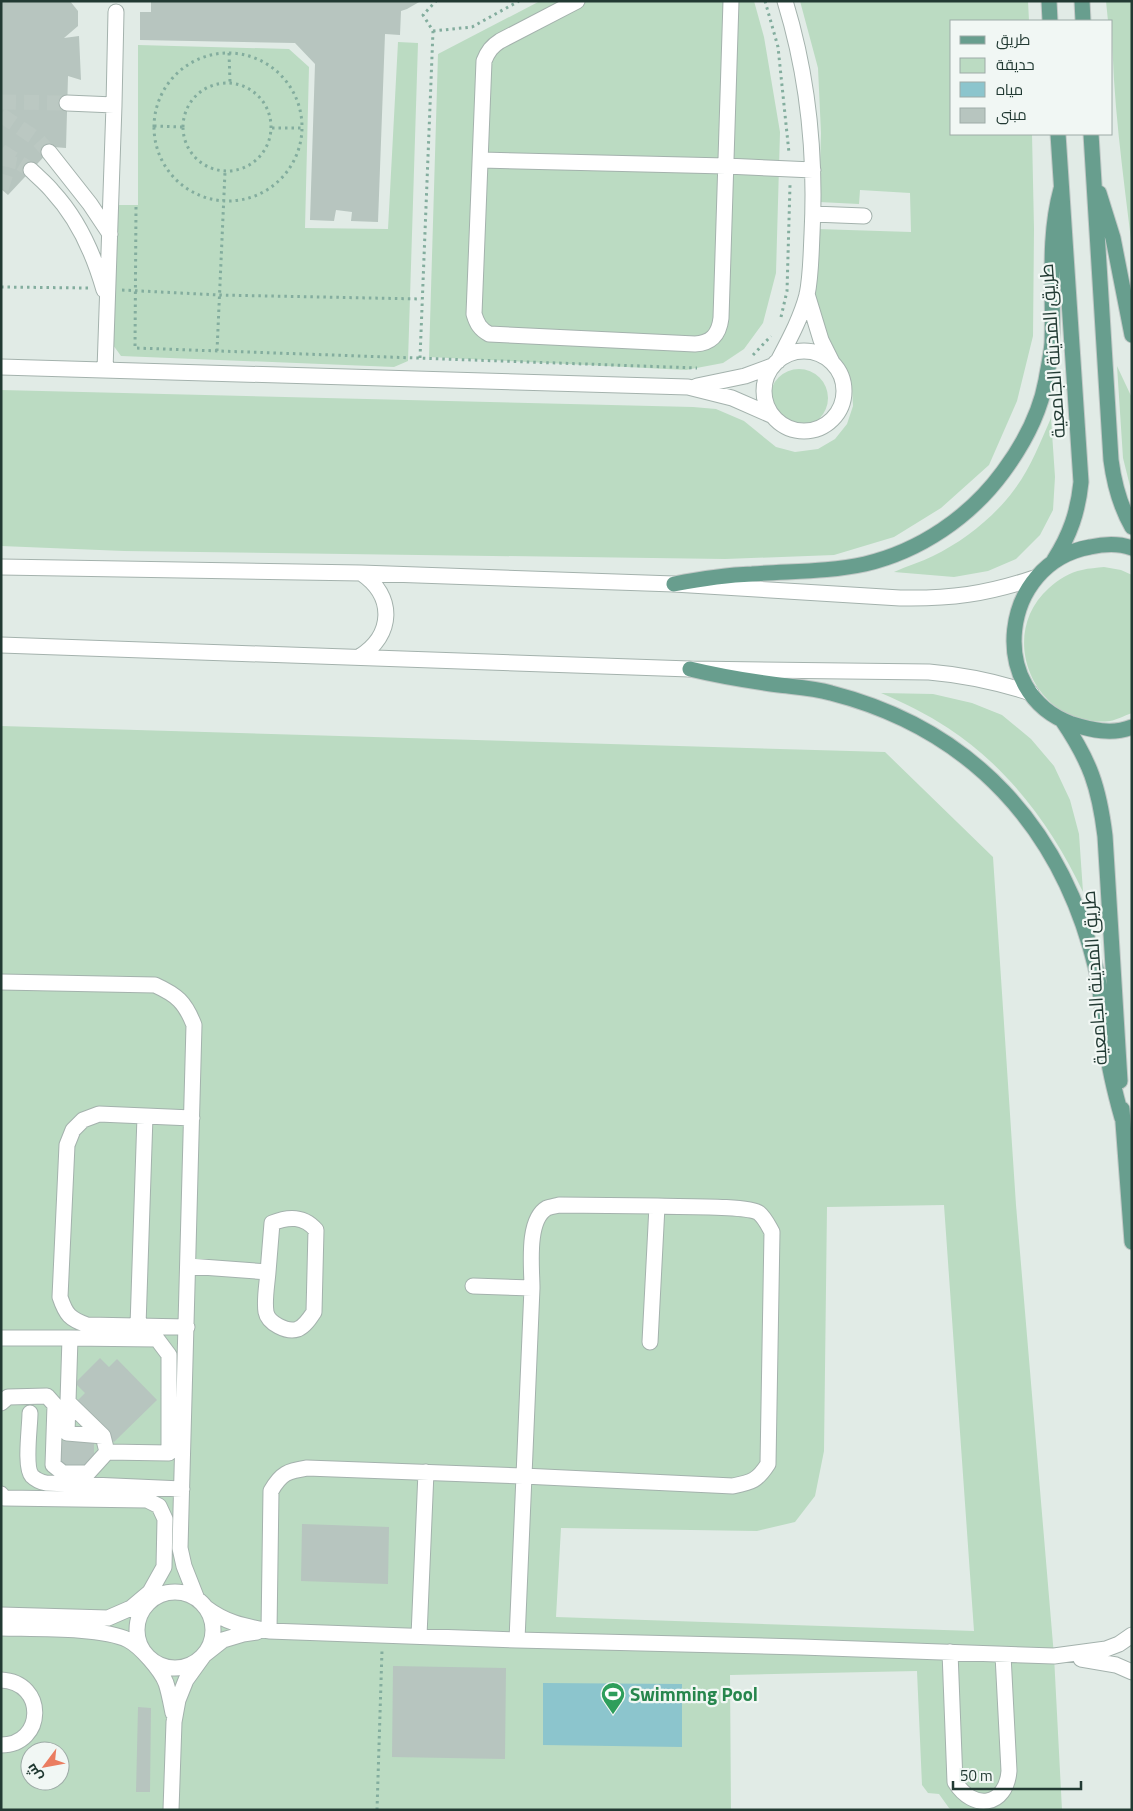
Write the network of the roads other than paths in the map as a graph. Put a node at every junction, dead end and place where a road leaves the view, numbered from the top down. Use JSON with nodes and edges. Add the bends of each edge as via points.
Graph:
{"nodes":[{"id":1,"x":577,"y":1,"type":"edge"},
{"id":2,"x":731,"y":1,"type":"edge"},
{"id":3,"x":785,"y":1,"type":"edge"},
{"id":4,"x":1049,"y":1,"type":"edge"},
{"id":5,"x":1082,"y":1,"type":"edge"},
{"id":6,"x":116,"y":12,"type":"dead end"},
{"id":7,"x":1050,"y":20,"type":"edge"},
{"id":8,"x":1083,"y":20,"type":"edge"},
{"id":9,"x":68,"y":103,"type":"tunnel mouth"},
{"id":10,"x":114,"y":105,"type":"junction"},
{"id":11,"x":1058,"y":135,"type":"edge"},
{"id":12,"x":1091,"y":135,"type":"edge"},
{"id":13,"x":49,"y":152,"type":"tunnel mouth"},
{"id":14,"x":481,"y":160,"type":"junction"},
{"id":15,"x":726,"y":166,"type":"junction"},
{"id":16,"x":31,"y":170,"type":"tunnel mouth"},
{"id":17,"x":813,"y":170,"type":"junction"},
{"id":18,"x":1094,"y":180,"type":"junction"},
{"id":19,"x":1061,"y":190,"type":"junction"},
{"id":20,"x":813,"y":214,"type":"junction"},
{"id":21,"x":864,"y":216,"type":"dead end"},
{"id":22,"x":110,"y":234,"type":"junction"},
{"id":23,"x":106,"y":293,"type":"junction"},
{"id":24,"x":807,"y":294,"type":"junction"},
{"id":25,"x":1132,"y":335,"type":"edge"},
{"id":26,"x":832,"y":362,"type":"junction"},
{"id":27,"x":775,"y":364,"type":"junction"},
{"id":28,"x":1,"y":367,"type":"edge"},
{"id":29,"x":105,"y":370,"type":"junction"},
{"id":30,"x":688,"y":387,"type":"junction"},
{"id":31,"x":773,"y":416,"type":"junction"},
{"id":32,"x":1132,"y":527,"type":"edge"},
{"id":33,"x":1132,"y":548,"type":"edge"},
{"id":34,"x":1054,"y":560,"type":"junction"},
{"id":35,"x":1,"y":567,"type":"edge"},
{"id":36,"x":361,"y":572,"type":"junction"},
{"id":37,"x":1034,"y":578,"type":"junction"},
{"id":38,"x":674,"y":584,"type":"junction"},
{"id":39,"x":1,"y":645,"type":"edge"},
{"id":40,"x":359,"y":657,"type":"junction"},
{"id":41,"x":690,"y":669,"type":"junction"},
{"id":42,"x":1031,"y":693,"type":"junction"},
{"id":43,"x":1062,"y":720,"type":"junction"},
{"id":44,"x":1132,"y":728,"type":"edge"},
{"id":45,"x":1,"y":982,"type":"edge"},
{"id":46,"x":145,"y":1116,"type":"junction"},
{"id":47,"x":192,"y":1118,"type":"junction"},
{"id":48,"x":1122,"y":1118,"type":"junction"},
{"id":49,"x":657,"y":1206,"type":"junction"},
{"id":50,"x":1132,"y":1242,"type":"edge"},
{"id":51,"x":188,"y":1266,"type":"junction"},
{"id":52,"x":268,"y":1272,"type":"junction"},
{"id":53,"x":473,"y":1286,"type":"dead end"},
{"id":54,"x":532,"y":1288,"type":"junction"},
{"id":55,"x":138,"y":1326,"type":"junction"},
{"id":56,"x":187,"y":1327,"type":"junction"},
{"id":57,"x":1,"y":1338,"type":"edge"},
{"id":58,"x":70,"y":1338,"type":"junction"},
{"id":59,"x":650,"y":1342,"type":"dead end"},
{"id":60,"x":68,"y":1402,"type":"junction"},
{"id":61,"x":1,"y":1403,"type":"edge"},
{"id":62,"x":30,"y":1413,"type":"dead end"},
{"id":63,"x":103,"y":1436,"type":"junction"},
{"id":64,"x":107,"y":1452,"type":"junction"},
{"id":65,"x":426,"y":1472,"type":"junction"},
{"id":66,"x":523,"y":1476,"type":"junction"},
{"id":67,"x":182,"y":1489,"type":"junction"},
{"id":68,"x":1,"y":1494,"type":"edge"},
{"id":69,"x":180,"y":1548,"type":"junction"},
{"id":70,"x":148,"y":1603,"type":"junction"},
{"id":71,"x":201,"y":1603,"type":"junction"},
{"id":72,"x":1,"y":1615,"type":"edge"},
{"id":73,"x":1,"y":1628,"type":"edge"},
{"id":74,"x":82,"y":1631,"type":"junction"},
{"id":75,"x":268,"y":1631,"type":"junction"},
{"id":76,"x":1132,"y":1635,"type":"edge"},
{"id":77,"x":419,"y":1636,"type":"junction"},
{"id":78,"x":517,"y":1640,"type":"junction"},
{"id":79,"x":950,"y":1652,"type":"junction"},
{"id":80,"x":204,"y":1655,"type":"junction"},
{"id":81,"x":1003,"y":1655,"type":"junction"},
{"id":82,"x":1062,"y":1656,"type":"junction"},
{"id":83,"x":148,"y":1657,"type":"junction"},
{"id":84,"x":1132,"y":1672,"type":"edge"},
{"id":85,"x":1,"y":1680,"type":"edge"},
{"id":86,"x":174,"y":1722,"type":"junction"},
{"id":87,"x":1,"y":1745,"type":"edge"},
{"id":88,"x":171,"y":1810,"type":"edge"}],
"edges":[{"from":1,"to":14,"type":"street","via":[[500,41],[488,52],[484,61]]},
{"from":2,"to":15,"type":"street"},
{"from":3,"to":17,"type":"street","via":[[801,66]]},
{"from":4,"to":7,"type":"main road"},
{"from":5,"to":8,"type":"main road"},
{"from":6,"to":10,"type":"street"},
{"from":9,"to":10,"type":"street"},
{"from":10,"to":22,"type":"street"},
{"from":11,"to":19,"type":"main road","name":"طريق المدينة الجامعية"},
{"from":12,"to":18,"type":"main road"},
{"from":13,"to":22,"type":"street"},
{"from":14,"to":15,"type":"street"},
{"from":14,"to":15,"type":"street","via":[[474,314],[482,330],[498,336],[695,344],[711,340],[720,326]]},
{"from":15,"to":17,"type":"street"},
{"from":16,"to":23,"type":"street","via":[[72,216],[87,243]]},
{"from":17,"to":20,"type":"street"},
{"from":18,"to":25,"type":"main road","via":[[1109,219]]},
{"from":18,"to":32,"type":"main road","via":[[1111,460],[1120,501]]},
{"from":19,"to":34,"type":"main road","name":"طريق المدينة الجامعية","via":[[1081,482],[1073,523]]},
{"from":19,"to":38,"type":"main road","via":[[1052,232],[1052,345],[1046,383],[1034,420],[994,485],[935,535],[901,552],[865,564],[826,570],[719,576]]},
{"from":20,"to":21,"type":"street"},
{"from":20,"to":24,"type":"street"},
{"from":22,"to":23,"type":"street"},
{"from":23,"to":29,"type":"street"},
{"from":24,"to":26,"type":"street","via":[[821,340]]},
{"from":24,"to":27,"type":"street","via":[[793,332]]},
{"from":26,"to":27,"type":"street","via":[[819,354],[805,351],[790,353]]},
{"from":26,"to":31,"type":"street","via":[[844,388],[836,415],[825,425],[812,430],[797,430]]},
{"from":27,"to":30,"type":"street","via":[[736,378]]},
{"from":27,"to":31,"type":"street","via":[[764,386],[767,407]]},
{"from":28,"to":29,"type":"street"},
{"from":29,"to":30,"type":"street"},
{"from":30,"to":31,"type":"street","via":[[732,398]]},
{"from":33,"to":34,"type":"main road","via":[[1103,544],[1078,549]]},
{"from":34,"to":37,"type":"main road"},
{"from":35,"to":36,"type":"street"},
{"from":36,"to":38,"type":"street"},
{"from":36,"to":40,"type":"street","via":[[377,586],[386,605],[386,615],[385,626],[376,644]]},
{"from":37,"to":38,"type":"street","via":[[1002,589],[934,599]]},
{"from":37,"to":42,"type":"main road","via":[[1019,606],[1013,637],[1015,657]]},
{"from":39,"to":40,"type":"street"},
{"from":40,"to":41,"type":"street"},
{"from":41,"to":42,"type":"street","via":[[929,672],[990,680]]},
{"from":41,"to":48,"type":"main road","via":[[741,680],[829,692],[866,702],[938,736],[999,786],[1026,816],[1048,848],[1082,920],[1096,970],[1109,1065]]},
{"from":42,"to":43,"type":"main road"},
{"from":43,"to":44,"type":"main road","via":[[1092,731]]},
{"from":43,"to":48,"type":"main road","name":"طريق المدينة الجامعية","via":[[1080,746],[1093,774],[1101,805]]},
{"from":45,"to":47,"type":"street","via":[[155,985],[176,995],[189,1010],[194,1025]]},
{"from":46,"to":47,"type":"street"},
{"from":46,"to":55,"type":"street"},
{"from":46,"to":55,"type":"street","via":[[99,1114],[83,1120],[73,1130],[67,1145],[60,1297],[65,1311],[74,1320],[87,1325]]},
{"from":47,"to":51,"type":"street"},
{"from":48,"to":50,"type":"main road","name":"طريق المدينة الجامعية"},
{"from":49,"to":54,"type":"street","via":[[559,1205],[546,1208],[536,1220],[533,1233]]},
{"from":49,"to":59,"type":"street"},
{"from":49,"to":66,"type":"street","via":[[742,1208],[757,1212],[772,1232],[768,1464],[760,1476],[733,1486]]},
{"from":51,"to":52,"type":"street"},
{"from":51,"to":56,"type":"street"},
{"from":52,"to":52,"type":"street","via":[[266,1313],[271,1321],[285,1329],[298,1329],[314,1312],[316,1230],[310,1223],[289,1218],[272,1223]]},
{"from":53,"to":54,"type":"street"},
{"from":54,"to":66,"type":"street"},
{"from":55,"to":56,"type":"street"},
{"from":56,"to":67,"type":"street"},
{"from":57,"to":58,"type":"street"},
{"from":58,"to":60,"type":"street"},
{"from":58,"to":64,"type":"street","via":[[157,1338],[169,1355],[169,1453]]},
{"from":60,"to":63,"type":"street"},
{"from":60,"to":63,"type":"street","via":[[66,1433]]},
{"from":61,"to":64,"type":"street","via":[[8,1397],[48,1396],[55,1405],[53,1465],[63,1473],[88,1473]]},
{"from":62,"to":67,"type":"street","via":[[28,1466],[32,1477],[39,1481],[46,1484]]},
{"from":63,"to":64,"type":"street"},
{"from":65,"to":66,"type":"street"},
{"from":65,"to":75,"type":"street","via":[[307,1468],[289,1471],[278,1479],[271,1491]]},
{"from":65,"to":77,"type":"street"},
{"from":66,"to":78,"type":"street"},
{"from":67,"to":69,"type":"street"},
{"from":68,"to":72,"type":"street","via":[[4,1498],[147,1500],[159,1506],[165,1519],[164,1567],[150,1592],[131,1608],[108,1618]]},
{"from":69,"to":70,"type":"street","via":[[166,1584]]},
{"from":69,"to":71,"type":"street","via":[[184,1566]]},
{"from":70,"to":71,"type":"street","via":[[163,1594],[175,1592],[187,1594]]},
{"from":70,"to":74,"type":"street","via":[[124,1622]]},
{"from":70,"to":83,"type":"street","via":[[138,1622],[138,1638]]},
{"from":71,"to":75,"type":"street","via":[[220,1618]]},
{"from":71,"to":80,"type":"street","via":[[211,1619],[213,1632],[211,1644]]},
{"from":73,"to":74,"type":"street"},
{"from":74,"to":83,"type":"street","via":[[128,1640]]},
{"from":75,"to":77,"type":"street"},
{"from":75,"to":80,"type":"street","via":[[222,1640]]},
{"from":76,"to":82,"type":"street","via":[[1106,1649]]},
{"from":77,"to":78,"type":"street"},
{"from":78,"to":79,"type":"street"},
{"from":79,"to":81,"type":"street"},
{"from":79,"to":81,"type":"street","via":[[955,1782],[970,1800],[982,1802],[993,1800],[1008,1783]]},
{"from":80,"to":83,"type":"street","via":[[183,1668],[170,1668]]},
{"from":80,"to":86,"type":"street","via":[[186,1680]]},
{"from":81,"to":82,"type":"street"},
{"from":82,"to":84,"type":"street","via":[[1116,1665]]},
{"from":83,"to":86,"type":"street","via":[[165,1681]]},
{"from":85,"to":87,"type":"street","via":[[23,1687],[35,1708],[33,1725],[28,1732],[14,1743]]},
{"from":86,"to":88,"type":"street"}]}
